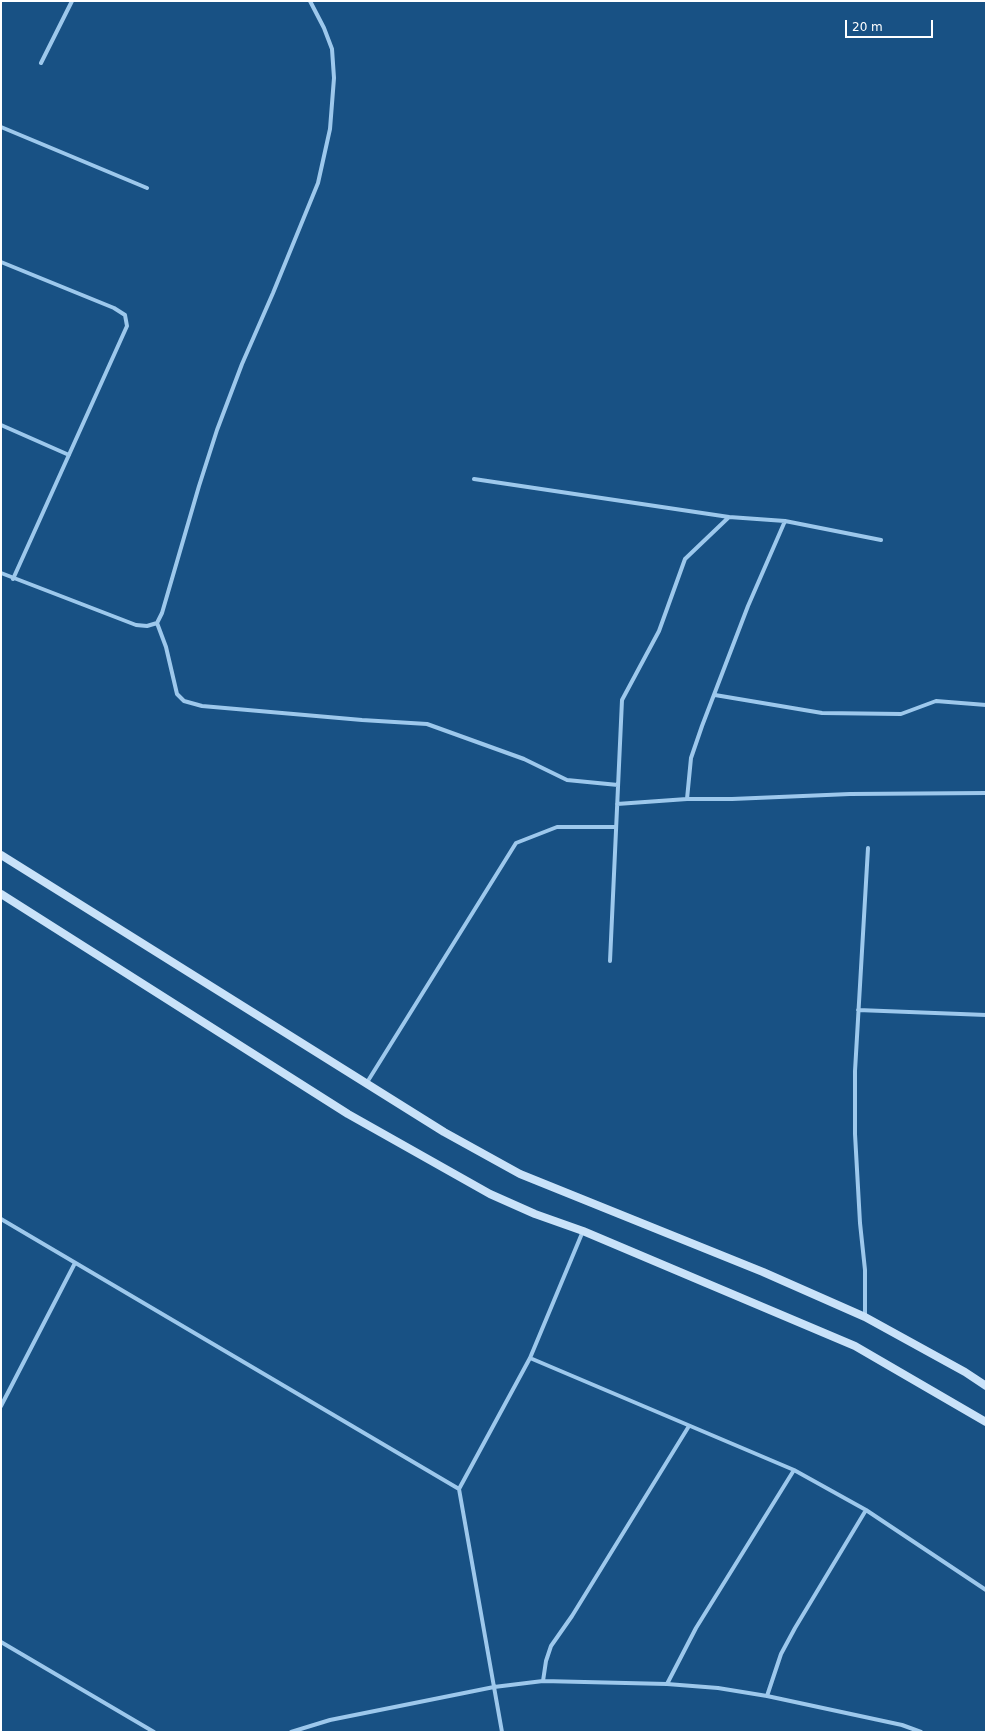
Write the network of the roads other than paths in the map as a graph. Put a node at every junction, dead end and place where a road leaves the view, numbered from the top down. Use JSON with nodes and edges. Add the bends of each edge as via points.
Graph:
{"nodes":[{"id":1,"x":72,"y":1,"type":"edge"},
{"id":2,"x":310,"y":1,"type":"edge"},
{"id":3,"x":42,"y":63,"type":"dead end"},
{"id":4,"x":1,"y":127,"type":"edge"},
{"id":5,"x":147,"y":188,"type":"dead end"},
{"id":6,"x":1,"y":262,"type":"edge"},
{"id":7,"x":1,"y":425,"type":"edge"},
{"id":8,"x":69,"y":456,"type":"junction"},
{"id":9,"x":474,"y":479,"type":"dead end"},
{"id":10,"x":729,"y":517,"type":"junction"},
{"id":11,"x":785,"y":522,"type":"junction"},
{"id":12,"x":881,"y":540,"type":"dead end"},
{"id":13,"x":1,"y":573,"type":"edge"},
{"id":14,"x":12,"y":579,"type":"junction"},
{"id":15,"x":157,"y":623,"type":"junction"},
{"id":16,"x":715,"y":695,"type":"junction"},
{"id":17,"x":986,"y":705,"type":"edge"},
{"id":18,"x":618,"y":785,"type":"junction"},
{"id":19,"x":986,"y":793,"type":"edge"},
{"id":20,"x":687,"y":800,"type":"junction"},
{"id":21,"x":617,"y":804,"type":"junction"},
{"id":22,"x":616,"y":827,"type":"junction"},
{"id":23,"x":868,"y":848,"type":"dead end"},
{"id":24,"x":1,"y":855,"type":"edge"},
{"id":25,"x":1,"y":894,"type":"edge"},
{"id":26,"x":610,"y":960,"type":"dead end"},
{"id":27,"x":858,"y":1010,"type":"junction"},
{"id":28,"x":986,"y":1015,"type":"edge"},
{"id":29,"x":366,"y":1084,"type":"junction"},
{"id":30,"x":1,"y":1220,"type":"edge"},
{"id":31,"x":583,"y":1231,"type":"junction"},
{"id":32,"x":75,"y":1263,"type":"junction"},
{"id":33,"x":864,"y":1317,"type":"junction"},
{"id":34,"x":530,"y":1358,"type":"junction"},
{"id":35,"x":986,"y":1386,"type":"edge"},
{"id":36,"x":1,"y":1406,"type":"edge"},
{"id":37,"x":986,"y":1422,"type":"edge"},
{"id":38,"x":689,"y":1426,"type":"junction"},
{"id":39,"x":794,"y":1470,"type":"junction"},
{"id":40,"x":459,"y":1489,"type":"junction"},
{"id":41,"x":866,"y":1510,"type":"junction"},
{"id":42,"x":986,"y":1590,"type":"edge"},
{"id":43,"x":1,"y":1642,"type":"edge"},
{"id":44,"x":543,"y":1682,"type":"junction"},
{"id":45,"x":667,"y":1684,"type":"junction"},
{"id":46,"x":494,"y":1687,"type":"junction"},
{"id":47,"x":767,"y":1696,"type":"junction"},
{"id":48,"x":154,"y":1732,"type":"edge"},
{"id":49,"x":291,"y":1732,"type":"edge"},
{"id":50,"x":502,"y":1732,"type":"edge"},
{"id":51,"x":921,"y":1732,"type":"edge"}],
"edges":[{"from":1,"to":3,"type":"street"},
{"from":2,"to":15,"type":"street","via":[[332,49],[334,78],[330,129],[318,183],[217,430]]},
{"from":4,"to":5,"type":"street"},
{"from":6,"to":8,"type":"street","via":[[114,308],[125,315],[127,326]]},
{"from":7,"to":8,"type":"street"},
{"from":8,"to":14,"type":"street"},
{"from":9,"to":10,"type":"street"},
{"from":10,"to":11,"type":"street"},
{"from":10,"to":18,"type":"street","via":[[685,559],[659,631],[622,700]]},
{"from":11,"to":12,"type":"street"},
{"from":11,"to":16,"type":"street","via":[[748,606]]},
{"from":13,"to":14,"type":"street"},
{"from":14,"to":15,"type":"street","via":[[136,625],[147,626]]},
{"from":15,"to":18,"type":"street","via":[[166,647],[177,694],[184,701],[202,706],[427,724],[524,759],[567,780]]},
{"from":16,"to":17,"type":"street","via":[[822,713],[901,714],[936,701]]},
{"from":16,"to":20,"type":"street","via":[[691,758]]},
{"from":18,"to":21,"type":"street"},
{"from":19,"to":20,"type":"street","via":[[850,794]]},
{"from":20,"to":21,"type":"street"},
{"from":21,"to":22,"type":"street"},
{"from":22,"to":26,"type":"street"},
{"from":22,"to":29,"type":"street","via":[[558,827],[516,843]]},
{"from":23,"to":27,"type":"street"},
{"from":24,"to":29,"type":"main road"},
{"from":25,"to":31,"type":"main road","via":[[348,1114],[490,1194]]},
{"from":27,"to":28,"type":"street"},
{"from":27,"to":33,"type":"street","via":[[855,1134],[864,1270]]},
{"from":29,"to":33,"type":"main road","via":[[444,1132],[520,1174],[763,1272]]},
{"from":30,"to":32,"type":"street"},
{"from":31,"to":34,"type":"street"},
{"from":31,"to":37,"type":"main road","via":[[856,1346]]},
{"from":32,"to":36,"type":"street"},
{"from":32,"to":40,"type":"street"},
{"from":33,"to":35,"type":"main road"},
{"from":34,"to":38,"type":"street"},
{"from":34,"to":40,"type":"street"},
{"from":38,"to":39,"type":"street"},
{"from":38,"to":44,"type":"street","via":[[551,1646]]},
{"from":39,"to":41,"type":"street"},
{"from":39,"to":45,"type":"street","via":[[696,1628]]},
{"from":40,"to":46,"type":"street"},
{"from":41,"to":42,"type":"street"},
{"from":41,"to":47,"type":"street","via":[[781,1654]]},
{"from":43,"to":48,"type":"street"},
{"from":44,"to":45,"type":"street"},
{"from":44,"to":46,"type":"street"},
{"from":45,"to":47,"type":"street","via":[[718,1688]]},
{"from":46,"to":49,"type":"street","via":[[330,1720]]},
{"from":46,"to":50,"type":"street"},
{"from":47,"to":51,"type":"street","via":[[902,1725]]}]}
